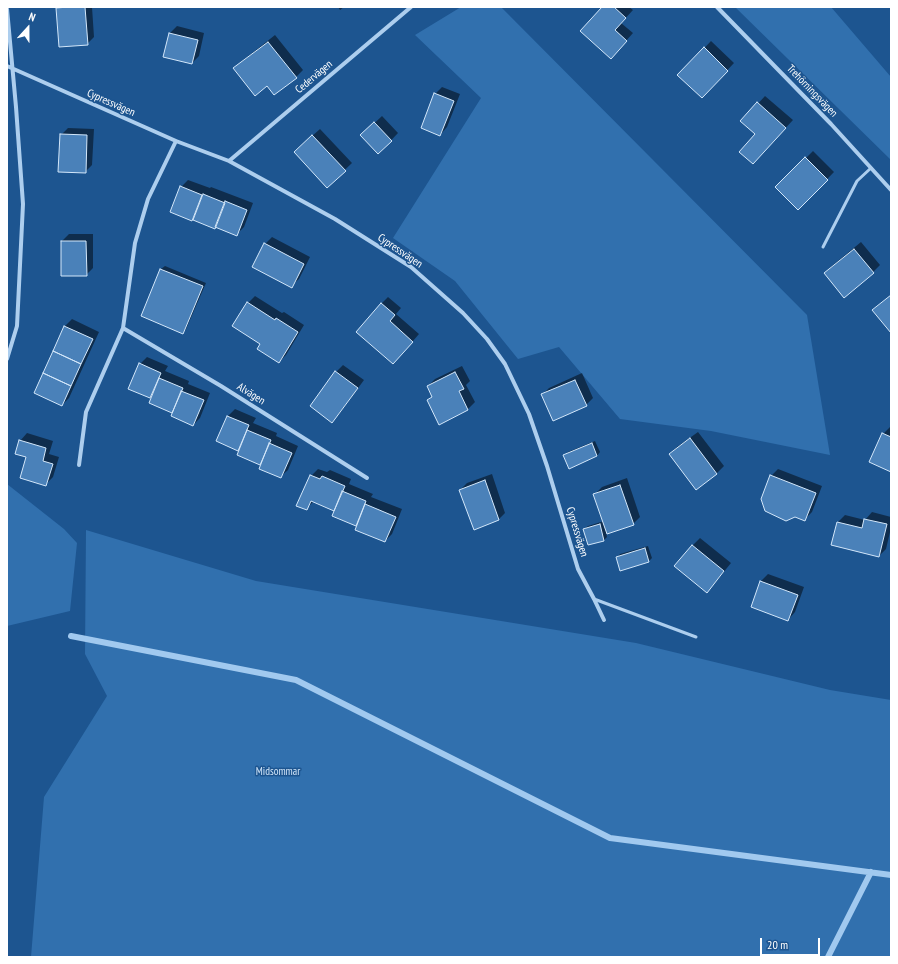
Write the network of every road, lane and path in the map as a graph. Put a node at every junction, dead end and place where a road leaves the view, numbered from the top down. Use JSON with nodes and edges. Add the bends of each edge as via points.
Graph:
{"nodes":[{"id":1,"x":411,"y":7,"type":"edge"},
{"id":2,"x":717,"y":7,"type":"edge"},
{"id":3,"x":7,"y":9,"type":"edge"},
{"id":4,"x":7,"y":66,"type":"edge"},
{"id":5,"x":12,"y":69,"type":"junction"},
{"id":6,"x":176,"y":141,"type":"junction"},
{"id":7,"x":229,"y":161,"type":"junction"},
{"id":8,"x":871,"y":168,"type":"junction"},
{"id":9,"x":891,"y":190,"type":"edge"},
{"id":10,"x":823,"y":247,"type":"dead end"},
{"id":11,"x":123,"y":328,"type":"junction"},
{"id":12,"x":7,"y":359,"type":"edge"},
{"id":13,"x":79,"y":465,"type":"dead end"},
{"id":14,"x":367,"y":478,"type":"dead end"},
{"id":15,"x":594,"y":599,"type":"junction"},
{"id":16,"x":604,"y":620,"type":"dead end"},
{"id":17,"x":696,"y":637,"type":"dead end"}],
"edges":[{"from":1,"to":7,"type":"street","name":"Cedervägen"},
{"from":2,"to":8,"type":"street","name":"Trehörningsvägen"},
{"from":3,"to":5,"type":"street"},
{"from":4,"to":5,"type":"street","name":"Cypressvägen"},
{"from":5,"to":6,"type":"street","name":"Cypressvägen"},
{"from":5,"to":12,"type":"street","via":[[23,204],[17,326]]},
{"from":6,"to":7,"type":"street","name":"Cypressvägen"},
{"from":6,"to":11,"type":"street","via":[[148,199],[135,243]]},
{"from":7,"to":15,"type":"street","name":"Cypressvägen","via":[[335,219],[411,267],[463,313],[487,339],[504,364],[529,414],[578,569]]},
{"from":8,"to":9,"type":"street","name":"Trehörningsvägen"},
{"from":8,"to":10,"type":"lane","via":[[857,181]]},
{"from":11,"to":13,"type":"street","via":[[86,412]]},
{"from":11,"to":14,"type":"street","name":"Alvägen"},
{"from":15,"to":16,"type":"street","name":"Cypressvägen"},
{"from":15,"to":17,"type":"lane"}]}
